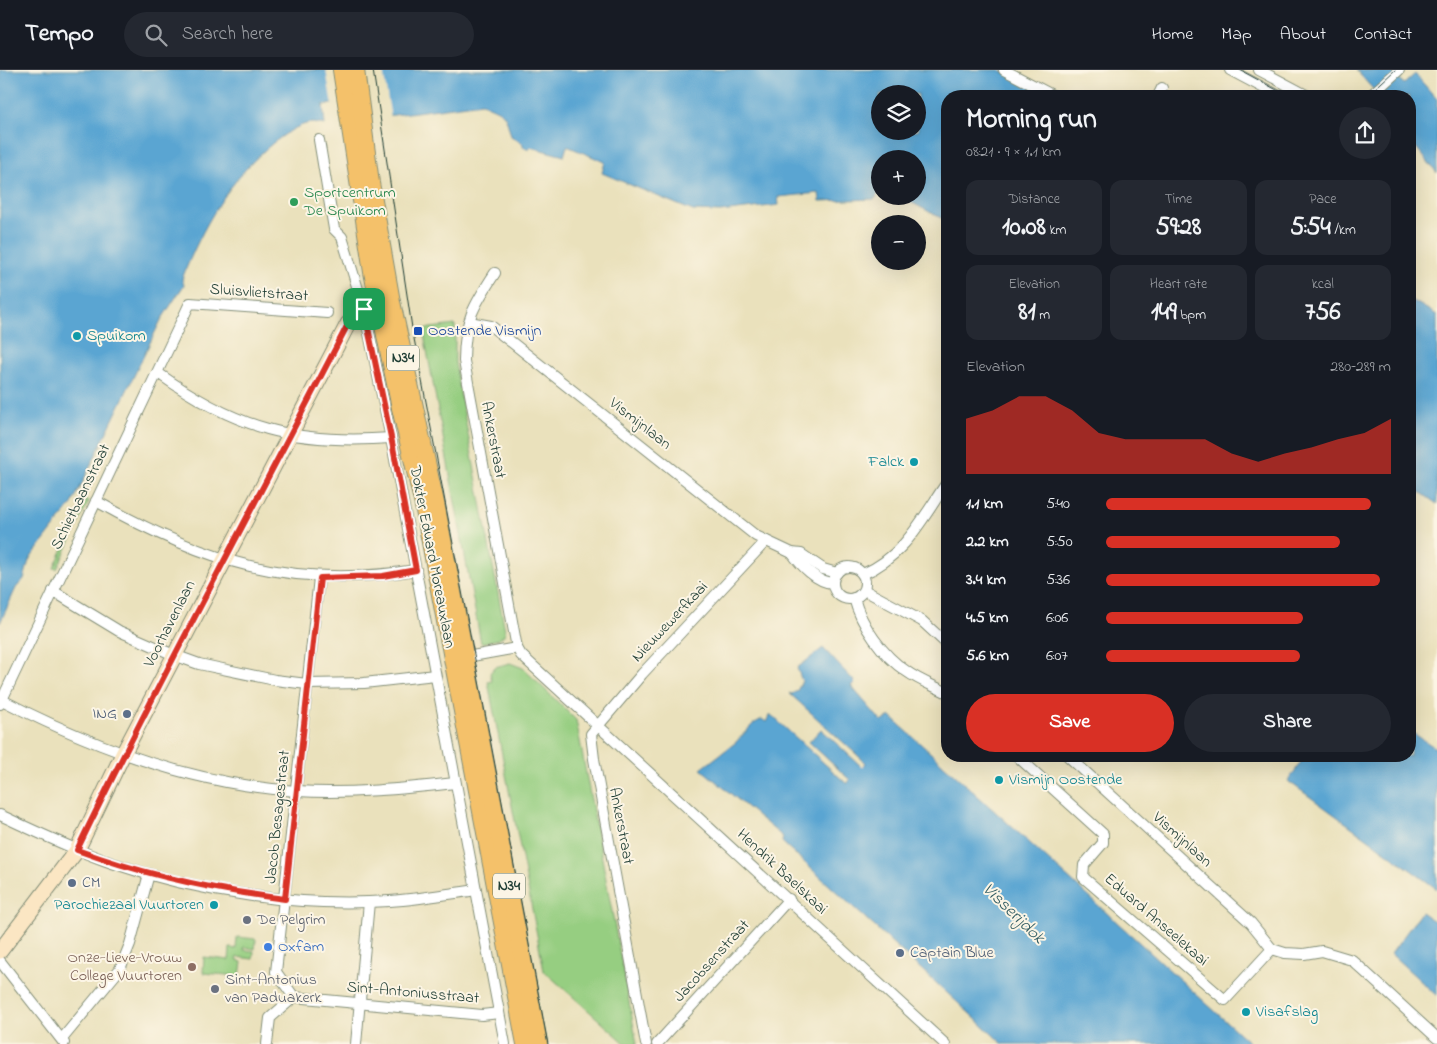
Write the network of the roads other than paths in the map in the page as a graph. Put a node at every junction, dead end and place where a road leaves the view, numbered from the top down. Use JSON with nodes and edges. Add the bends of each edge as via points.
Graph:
{"nodes":[{"id":1,"x":341,"y":70,"type":"edge"},
{"id":2,"x":356,"y":70,"type":"edge"},
{"id":3,"x":1004,"y":70,"type":"edge"},
{"id":4,"x":1230,"y":70,"type":"edge"},
{"id":5,"x":1259,"y":70,"type":"edge"},
{"id":6,"x":1399,"y":70,"type":"edge"},
{"id":7,"x":1042,"y":90,"type":"edge"},
{"id":8,"x":1268,"y":90,"type":"edge"},
{"id":9,"x":1297,"y":90,"type":"edge"},
{"id":10,"x":1377,"y":90,"type":"edge"},
{"id":11,"x":353,"y":103,"type":"junction"},
{"id":12,"x":319,"y":140,"type":"dead end"},
{"id":13,"x":495,"y":273,"type":"dead end"},
{"id":14,"x":190,"y":303,"type":"joint"},
{"id":15,"x":378,"y":305,"type":"junction"},
{"id":16,"x":327,"y":313,"type":"dead end"},
{"id":17,"x":469,"y":322,"type":"junction"},
{"id":18,"x":158,"y":373,"type":"junction"},
{"id":19,"x":289,"y":436,"type":"junction"},
{"id":20,"x":391,"y":438,"type":"junction"},
{"id":21,"x":941,"y":490,"type":"edge"},
{"id":22,"x":96,"y":501,"type":"junction"},
{"id":23,"x":766,"y":541,"type":"junction"},
{"id":24,"x":792,"y":553,"type":"junction"},
{"id":25,"x":223,"y":559,"type":"junction"},
{"id":26,"x":416,"y":570,"type":"junction"},
{"id":27,"x":836,"y":572,"type":"junction"},
{"id":28,"x":863,"y":574,"type":"junction"},
{"id":29,"x":320,"y":578,"type":"junction"},
{"id":30,"x":833,"y":583,"type":"junction"},
{"id":31,"x":864,"y":590,"type":"junction"},
{"id":32,"x":53,"y":591,"type":"junction"},
{"id":33,"x":854,"y":598,"type":"junction"},
{"id":34,"x":941,"y":639,"type":"edge"},
{"id":35,"x":517,"y":648,"type":"junction"},
{"id":36,"x":174,"y":656,"type":"junction"},
{"id":37,"x":459,"y":659,"type":"junction"},
{"id":38,"x":435,"y":675,"type":"junction"},
{"id":39,"x":307,"y":684,"type":"junction"},
{"id":40,"x":941,"y":690,"type":"edge"},
{"id":41,"x":1,"y":702,"type":"edge"},
{"id":42,"x":598,"y":724,"type":"junction"},
{"id":43,"x":123,"y":754,"type":"junction"},
{"id":44,"x":1024,"y":762,"type":"edge"},
{"id":45,"x":1075,"y":762,"type":"edge"},
{"id":46,"x":455,"y":784,"type":"junction"},
{"id":47,"x":296,"y":791,"type":"junction"},
{"id":48,"x":0,"y":815,"type":"edge"},
{"id":49,"x":77,"y":850,"type":"junction"},
{"id":50,"x":148,"y":874,"type":"junction"},
{"id":51,"x":476,"y":890,"type":"junction"},
{"id":52,"x":285,"y":899,"type":"junction"},
{"id":53,"x":789,"y":899,"type":"junction"},
{"id":54,"x":369,"y":902,"type":"junction"},
{"id":55,"x":1272,"y":950,"type":"junction"},
{"id":56,"x":0,"y":951,"type":"edge"},
{"id":57,"x":0,"y":961,"type":"edge"},
{"id":58,"x":294,"y":997,"type":"junction"},
{"id":59,"x":360,"y":1004,"type":"junction"},
{"id":60,"x":499,"y":1013,"type":"junction"},
{"id":61,"x":1437,"y":1038,"type":"edge"},
{"id":62,"x":63,"y":1042,"type":"edge"},
{"id":63,"x":267,"y":1044,"type":"edge"},
{"id":64,"x":356,"y":1044,"type":"edge"},
{"id":65,"x":505,"y":1044,"type":"edge"},
{"id":66,"x":525,"y":1044,"type":"edge"},
{"id":67,"x":539,"y":1044,"type":"edge"},
{"id":68,"x":646,"y":1044,"type":"edge"},
{"id":69,"x":657,"y":1044,"type":"edge"},
{"id":70,"x":945,"y":1044,"type":"edge"}],
"edges":[{"from":1,"to":11,"type":"main road","name":"Dokter Eduard Moreauxlaan","number":"N34"},
{"from":2,"to":11,"type":"main road","name":"Dokter Eduard Moreauxlaan","number":"N34"},
{"from":3,"to":7,"type":"street"},
{"from":4,"to":8,"type":"street"},
{"from":5,"to":9,"type":"street"},
{"from":6,"to":10,"type":"street"},
{"from":11,"to":15,"type":"main road","name":"Dokter Eduard Moreauxlaan","number":"N34","via":[[363,218]]},
{"from":12,"to":15,"type":"street","via":[[334,229],[342,237]]},
{"from":13,"to":17,"type":"street","name":"Ankerstraat","via":[[474,305]]},
{"from":14,"to":16,"type":"street","name":"Sluisvlietstraat"},
{"from":14,"to":18,"type":"street","name":"Schietbaanstraat"},
{"from":15,"to":19,"type":"street","name":"Voorhavenlaan","via":[[348,324]]},
{"from":15,"to":20,"type":"street","name":"Dokter Eduard Moreauxlaan"},
{"from":15,"to":37,"type":"main road","name":"Dokter Eduard Moreauxlaan","number":"N34"},
{"from":17,"to":23,"type":"street","name":"Vismijnlaan","via":[[491,326]]},
{"from":17,"to":35,"type":"street","name":"Ankerstraat","via":[[464,349],[466,377]]},
{"from":18,"to":19,"type":"street","via":[[207,405],[236,419]]},
{"from":18,"to":22,"type":"street","name":"Schietbaanstraat"},
{"from":19,"to":20,"type":"street","via":[[349,440]]},
{"from":19,"to":25,"type":"street","name":"Voorhavenlaan"},
{"from":20,"to":26,"type":"street","name":"Dokter Eduard Moreauxlaan"},
{"from":21,"to":28,"type":"street","via":[[900,551],[880,568]]},
{"from":22,"to":25,"type":"street","via":[[167,539]]},
{"from":22,"to":32,"type":"street","name":"Schietbaanstraat"},
{"from":23,"to":24,"type":"street","name":"Vismijnlaan"},
{"from":23,"to":42,"type":"street","name":"Nieuwewerfkaai"},
{"from":24,"to":27,"type":"street","name":"Vismijnlaan","via":[[801,554],[823,569]]},
{"from":24,"to":30,"type":"street","name":"Vismijnlaan","via":[[800,564]]},
{"from":25,"to":29,"type":"street"},
{"from":25,"to":36,"type":"street","name":"Voorhavenlaan"},
{"from":26,"to":29,"type":"street","via":[[383,576]]},
{"from":26,"to":38,"type":"street","name":"Dokter Eduard Moreauxlaan"},
{"from":27,"to":28,"type":"street","via":[[850,567]]},
{"from":27,"to":30,"type":"street"},
{"from":28,"to":31,"type":"street"},
{"from":29,"to":39,"type":"street","name":"Jacob Besagestraat"},
{"from":30,"to":33,"type":"street","via":[[837,594]]},
{"from":31,"to":33,"type":"street"},
{"from":31,"to":34,"type":"street","via":[[922,621]]},
{"from":32,"to":36,"type":"street","via":[[120,631]]},
{"from":32,"to":41,"type":"street","name":"Schietbaanstraat"},
{"from":33,"to":40,"type":"street","via":[[860,616],[894,661],[906,672]]},
{"from":35,"to":37,"type":"street"},
{"from":35,"to":42,"type":"street"},
{"from":36,"to":39,"type":"street","via":[[275,680]]},
{"from":36,"to":43,"type":"street","name":"Voorhavenlaan"},
{"from":37,"to":66,"type":"main road","name":"Dokter Eduard Moreauxlaan","number":"N34"},
{"from":37,"to":67,"type":"main road","name":"Dokter Eduard Moreauxlaan","number":"N34"},
{"from":38,"to":39,"type":"street","via":[[364,684]]},
{"from":38,"to":46,"type":"street","name":"Dokter Eduard Moreauxlaan"},
{"from":39,"to":47,"type":"street","name":"Jacob Besagestraat"},
{"from":41,"to":43,"type":"street"},
{"from":42,"to":53,"type":"street","name":"Hendrik Baelskaai"},
{"from":42,"to":68,"type":"street","name":"Ankerstraat","via":[[591,734],[594,759]]},
{"from":43,"to":47,"type":"street","via":[[218,780]]},
{"from":43,"to":49,"type":"street","name":"Voorhavenlaan"},
{"from":44,"to":55,"type":"street","name":"Eduard Anseelekaai","via":[[1103,834],[1103,843],[1084,864],[1083,877],[1225,1000]]},
{"from":45,"to":55,"type":"street","name":"Vismijnlaan","via":[[1251,923]]},
{"from":46,"to":47,"type":"street","via":[[385,790]]},
{"from":46,"to":51,"type":"street","name":"Dokter Eduard Moreauxlaan"},
{"from":47,"to":52,"type":"street","name":"Jacob Besagestraat"},
{"from":48,"to":49,"type":"street"},
{"from":49,"to":50,"type":"street"},
{"from":49,"to":56,"type":"street","name":"Voorhavenlaan"},
{"from":50,"to":52,"type":"street","via":[[215,889]]},
{"from":50,"to":62,"type":"street","via":[[130,944],[120,969]]},
{"from":51,"to":54,"type":"street"},
{"from":51,"to":60,"type":"street","name":"Dokter Eduard Moreauxlaan"},
{"from":52,"to":54,"type":"street"},
{"from":52,"to":58,"type":"street","name":"Jacob Besagestraat","via":[[276,972]]},
{"from":53,"to":69,"type":"street","name":"Jacobsenstraat"},
{"from":53,"to":70,"type":"street","name":"Hendrik Baelskaai"},
{"from":54,"to":59,"type":"street"},
{"from":55,"to":61,"type":"street","via":[[1285,954],[1322,951],[1352,960]]},
{"from":57,"to":62,"type":"street"},
{"from":58,"to":59,"type":"street","name":"Sint-Antoniusstraat"},
{"from":58,"to":63,"type":"street","via":[[270,1018]]},
{"from":59,"to":60,"type":"street","name":"Sint-Antoniusstraat","via":[[482,1015]]},
{"from":59,"to":64,"type":"street"},
{"from":60,"to":65,"type":"street","name":"Dokter Eduard Moreauxlaan"}]}
